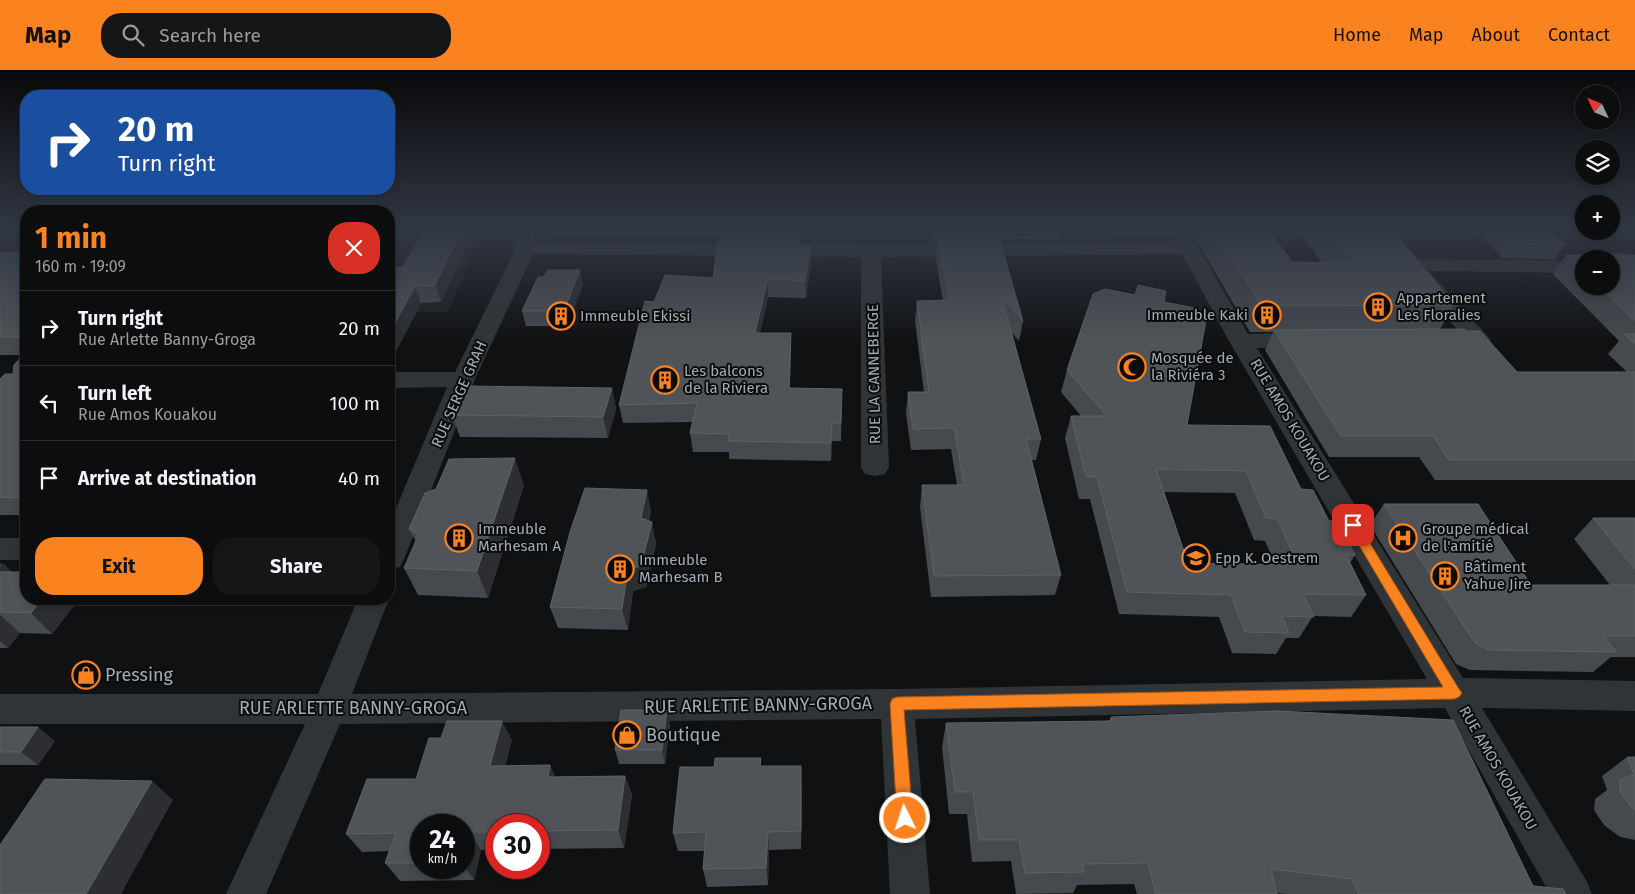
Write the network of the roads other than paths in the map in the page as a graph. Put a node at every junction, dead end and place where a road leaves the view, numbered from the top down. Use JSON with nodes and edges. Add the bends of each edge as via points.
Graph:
{"nodes":[{"id":1,"x":512,"y":267,"type":"edge"},
{"id":2,"x":871,"y":267,"type":"edge"},
{"id":3,"x":1200,"y":267,"type":"edge"},
{"id":4,"x":1414,"y":267,"type":"edge"},
{"id":5,"x":1241,"y":340,"type":"junction"},
{"id":6,"x":1330,"y":340,"type":"edge"},
{"id":7,"x":1439,"y":340,"type":"edge"},
{"id":8,"x":395,"y":380,"type":"edge"},
{"id":9,"x":463,"y":380,"type":"junction"},
{"id":10,"x":876,"y":467,"type":"dead end"},
{"id":11,"x":395,"y":541,"type":"edge"},
{"id":12,"x":0,"y":549,"type":"edge"},
{"id":13,"x":20,"y":549,"type":"edge"},
{"id":14,"x":371,"y":605,"type":"edge"},
{"id":15,"x":1454,"y":693,"type":"junction"},
{"id":16,"x":1635,"y":696,"type":"edge"},
{"id":17,"x":897,"y":704,"type":"junction"},
{"id":18,"x":0,"y":709,"type":"edge"},
{"id":19,"x":329,"y":709,"type":"junction"},
{"id":20,"x":246,"y":894,"type":"edge"},
{"id":21,"x":910,"y":894,"type":"edge"},
{"id":22,"x":1572,"y":894,"type":"edge"}],
"edges":[{"from":1,"to":9,"type":"street","name":"RUE SERGE GRAH"},
{"from":2,"to":10,"type":"street","name":"RUE LA CANNEBERGE"},
{"from":3,"to":5,"type":"street","name":"RUE AMOS KOUAKOU"},
{"from":4,"to":7,"type":"street","via":[[1479,340]]},
{"from":5,"to":6,"type":"street"},
{"from":5,"to":15,"type":"street","name":"RUE AMOS KOUAKOU"},
{"from":8,"to":9,"type":"street"},
{"from":9,"to":11,"type":"street","name":"RUE SERGE GRAH"},
{"from":12,"to":13,"type":"street"},
{"from":14,"to":19,"type":"street"},
{"from":15,"to":16,"type":"street","name":"RUE ARLETTE BANNY-GROGA"},
{"from":15,"to":17,"type":"street","name":"RUE ARLETTE BANNY-GROGA"},
{"from":15,"to":22,"type":"street","name":"RUE AMOS KOUAKOU"},
{"from":17,"to":19,"type":"street","name":"RUE ARLETTE BANNY-GROGA"},
{"from":17,"to":21,"type":"street"},
{"from":18,"to":19,"type":"street","name":"RUE ARLETTE BANNY-GROGA"},
{"from":19,"to":20,"type":"street"}]}
